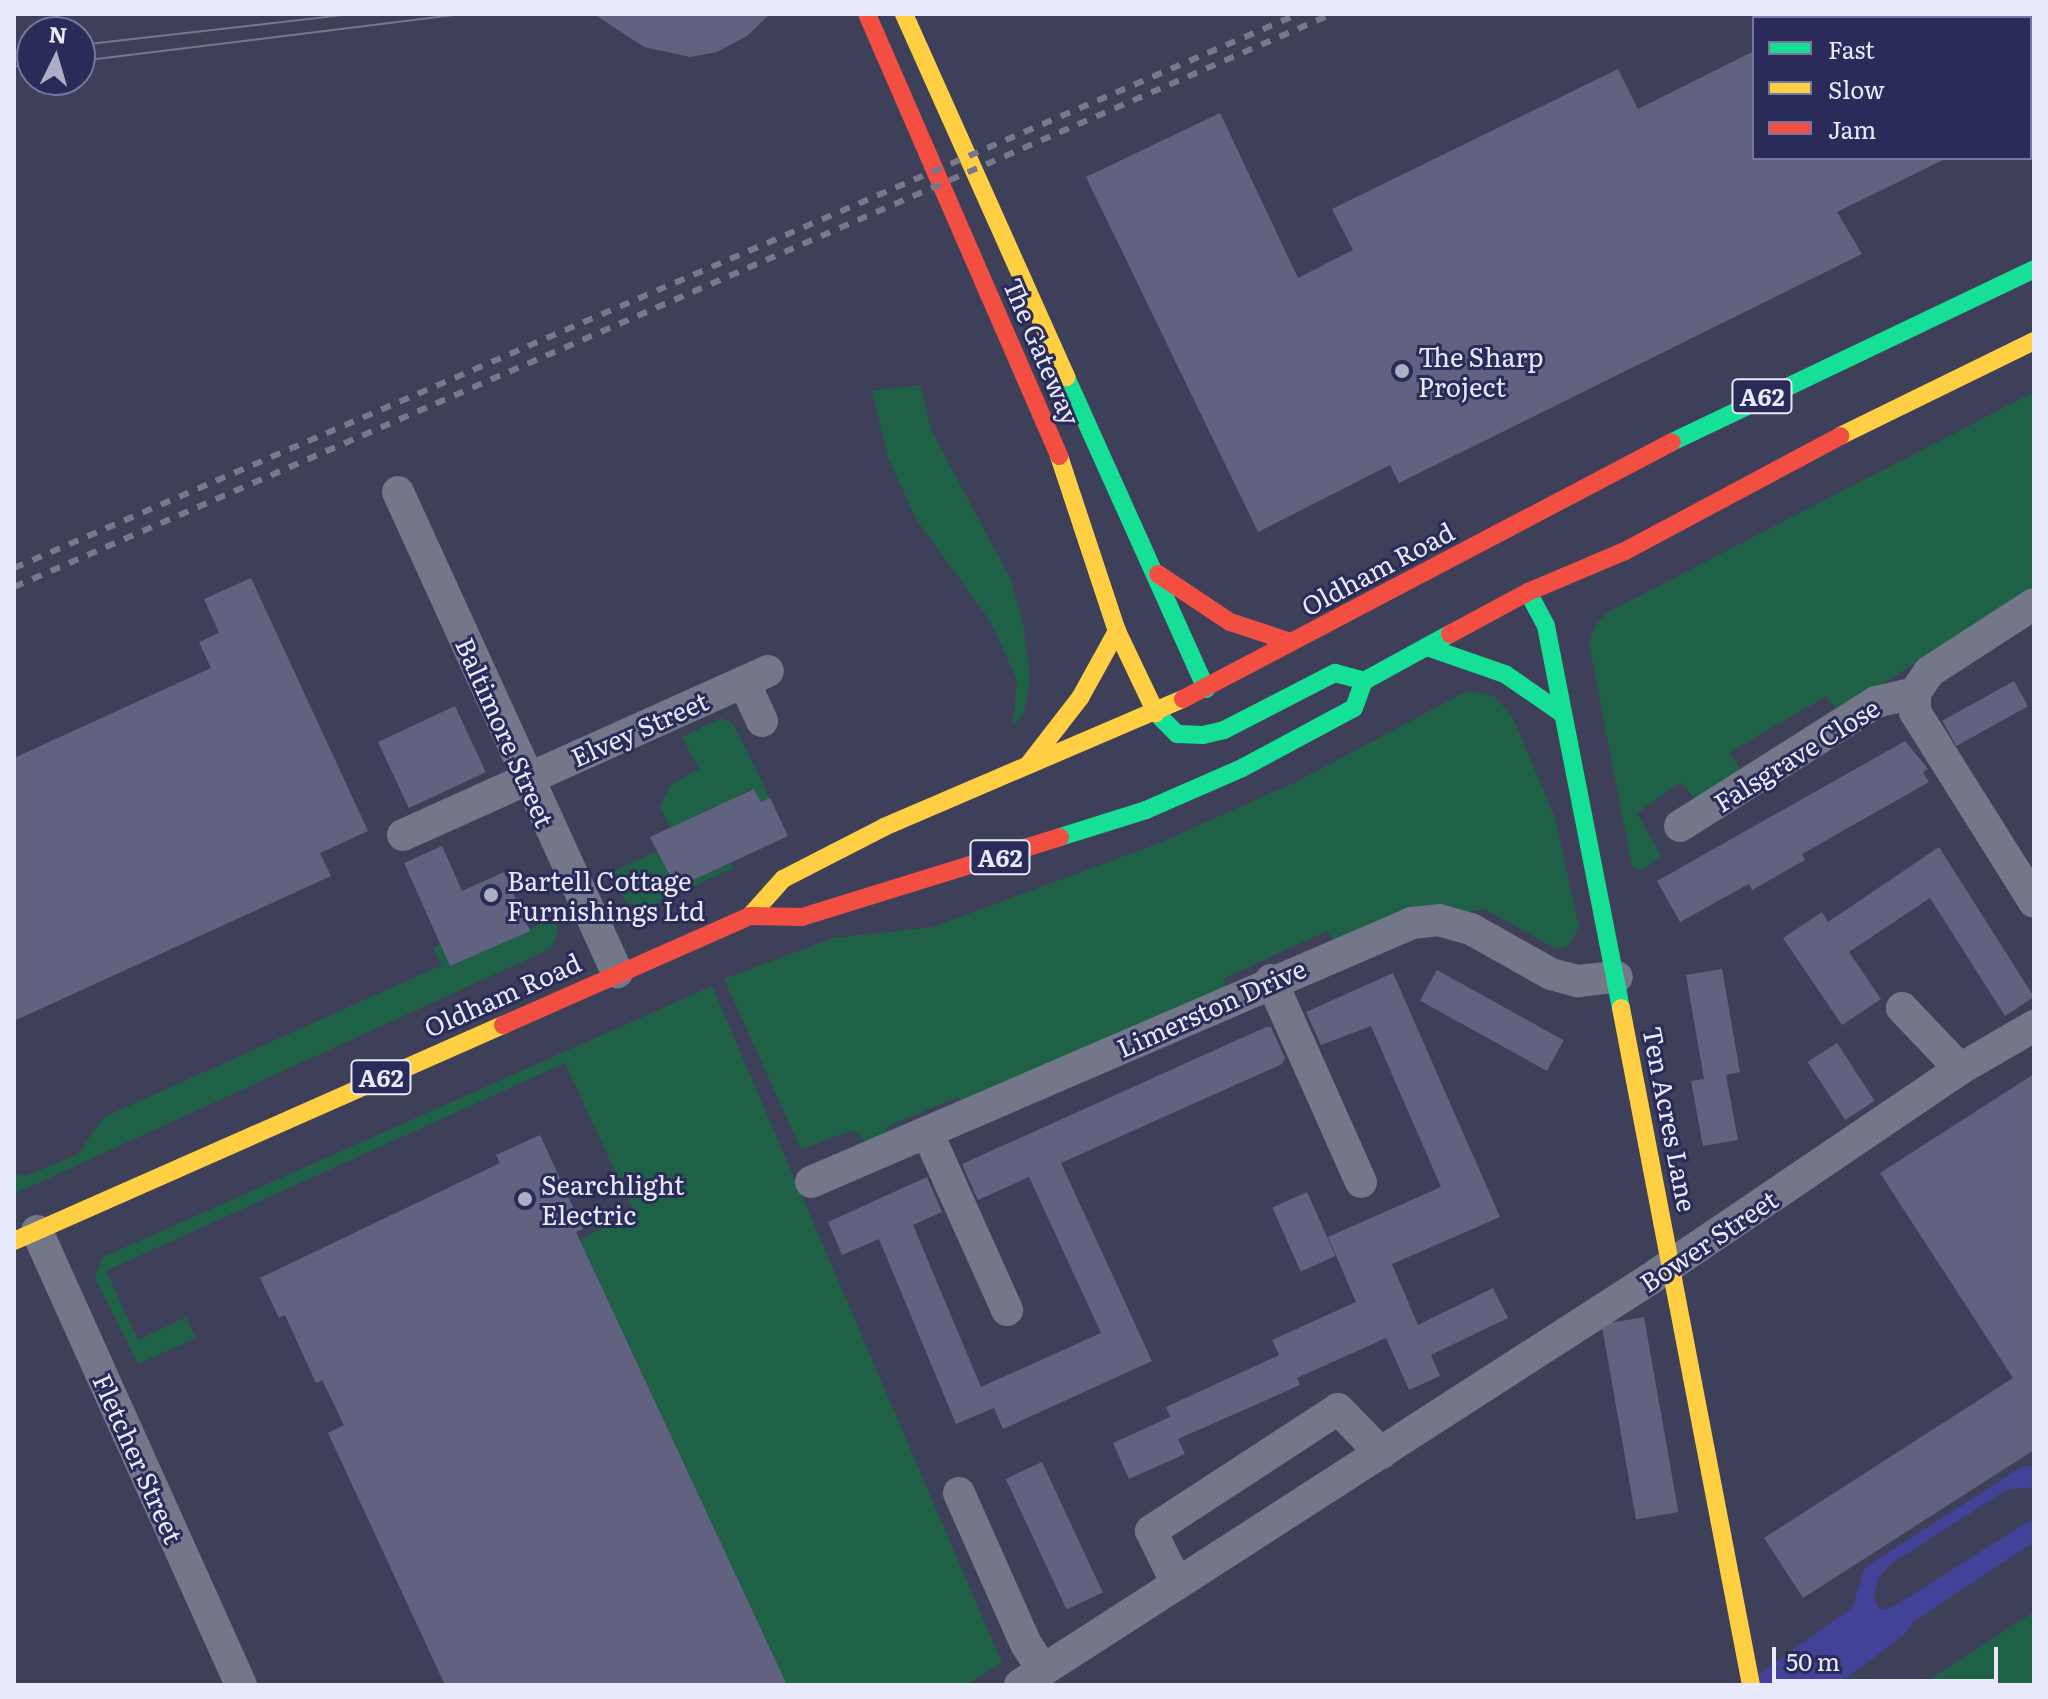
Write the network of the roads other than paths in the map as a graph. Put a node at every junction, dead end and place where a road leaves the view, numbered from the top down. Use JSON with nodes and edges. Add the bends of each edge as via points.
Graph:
{"nodes":[{"id":1,"x":867,"y":14,"type":"edge"},
{"id":2,"x":904,"y":14,"type":"edge"},
{"id":3,"x":2034,"y":269,"type":"edge"},
{"id":4,"x":2034,"y":341,"type":"edge"},
{"id":5,"x":398,"y":492,"type":"dead end"},
{"id":6,"x":1496,"y":535,"type":"junction"},
{"id":7,"x":1158,"y":574,"type":"junction"},
{"id":8,"x":1528,"y":592,"type":"junction"},
{"id":9,"x":2034,"y":604,"type":"edge"},
{"id":10,"x":1117,"y":631,"type":"junction"},
{"id":11,"x":1291,"y":642,"type":"junction"},
{"id":12,"x":1427,"y":647,"type":"junction"},
{"id":13,"x":1364,"y":681,"type":"junction"},
{"id":14,"x":1206,"y":689,"type":"junction"},
{"id":15,"x":1915,"y":693,"type":"junction"},
{"id":16,"x":1560,"y":712,"type":"junction"},
{"id":17,"x":1156,"y":713,"type":"junction"},
{"id":18,"x":762,"y":721,"type":"dead end"},
{"id":19,"x":1233,"y":749,"type":"junction"},
{"id":20,"x":1028,"y":765,"type":"junction"},
{"id":21,"x":526,"y":778,"type":"junction"},
{"id":22,"x":1680,"y":826,"type":"dead end"},
{"id":23,"x":403,"y":835,"type":"dead end"},
{"id":24,"x":2034,"y":902,"type":"edge"},
{"id":25,"x":750,"y":916,"type":"junction"},
{"id":26,"x":617,"y":972,"type":"junction"},
{"id":27,"x":1617,"y":977,"type":"junction"},
{"id":28,"x":1271,"y":980,"type":"junction"},
{"id":29,"x":1902,"y":1008,"type":"dead end"},
{"id":30,"x":2034,"y":1026,"type":"edge"},
{"id":31,"x":1960,"y":1069,"type":"junction"},
{"id":32,"x":928,"y":1134,"type":"junction"},
{"id":33,"x":811,"y":1182,"type":"dead end"},
{"id":34,"x":1361,"y":1182,"type":"dead end"},
{"id":35,"x":25,"y":1236,"type":"edge"},
{"id":36,"x":1672,"y":1264,"type":"junction"},
{"id":37,"x":1007,"y":1310,"type":"dead end"},
{"id":38,"x":1381,"y":1453,"type":"junction"},
{"id":39,"x":959,"y":1493,"type":"dead end"},
{"id":40,"x":1177,"y":1584,"type":"junction"},
{"id":41,"x":1032,"y":1677,"type":"edge"},
{"id":42,"x":241,"y":1685,"type":"edge"},
{"id":43,"x":1751,"y":1685,"type":"edge"}],
"edges":[{"from":1,"to":10,"type":"main road","name":"The Gateway","via":[[1058,453]]},
{"from":2,"to":7,"type":"main road","name":"The Gateway"},
{"from":3,"to":6,"type":"main road","name":"Oldham Road","number":"A62","via":[[1739,407]]},
{"from":4,"to":8,"type":"main road","via":[[1908,400],[1625,551]]},
{"from":5,"to":21,"type":"street","name":"Baltimore Street"},
{"from":6,"to":8,"type":"main road","name":"Ten Acres Lane"},
{"from":6,"to":11,"type":"main road","name":"Oldham Road","number":"A62"},
{"from":7,"to":11,"type":"main road","via":[[1230,622]]},
{"from":7,"to":14,"type":"main road","name":"The Gateway"},
{"from":8,"to":12,"type":"main road"},
{"from":8,"to":16,"type":"main road","name":"Ten Acres Lane","via":[[1546,626]]},
{"from":9,"to":15,"type":"street","via":[[1929,672]]},
{"from":10,"to":17,"type":"main road","name":"The Gateway"},
{"from":10,"to":20,"type":"main road","via":[[1080,698]]},
{"from":11,"to":14,"type":"main road","name":"Oldham Road","number":"A62"},
{"from":12,"to":13,"type":"main road"},
{"from":12,"to":16,"type":"main road","via":[[1505,674]]},
{"from":13,"to":19,"type":"main road","name":"Oldham Road","number":"A62","via":[[1354,708]]},
{"from":13,"to":19,"type":"main road","via":[[1335,673]]},
{"from":14,"to":17,"type":"main road","name":"Oldham Road","number":"A62"},
{"from":14,"to":19,"type":"main road","name":"The Gateway"},
{"from":15,"to":22,"type":"street","name":"Falsgrave Close","via":[[1876,702]]},
{"from":15,"to":24,"type":"street","via":[[1915,712]]},
{"from":16,"to":27,"type":"main road","name":"Ten Acres Lane"},
{"from":17,"to":19,"type":"main road","via":[[1177,734]]},
{"from":17,"to":20,"type":"main road","name":"Oldham Road","number":"A62"},
{"from":18,"to":21,"type":"street","name":"Elvey Street","via":[[756,676]]},
{"from":19,"to":25,"type":"main road","name":"Oldham Road","number":"A62","via":[[1146,810],[802,917]]},
{"from":20,"to":25,"type":"main road","name":"Oldham Road","number":"A62","via":[[783,879]]},
{"from":21,"to":23,"type":"street","name":"Elvey Street"},
{"from":21,"to":26,"type":"street","name":"Baltimore Street"},
{"from":25,"to":26,"type":"main road","name":"Oldham Road","number":"A62"},
{"from":26,"to":35,"type":"main road","name":"Oldham Road","number":"A62"},
{"from":27,"to":28,"type":"street","name":"Limerston Drive","via":[[1578,981],[1551,974],[1471,929],[1439,920],[1381,933]]},
{"from":27,"to":36,"type":"main road","name":"Ten Acres Lane"},
{"from":28,"to":32,"type":"street","name":"Limerston Drive"},
{"from":28,"to":34,"type":"street"},
{"from":29,"to":31,"type":"street"},
{"from":30,"to":31,"type":"street","name":"Bower Street"},
{"from":31,"to":36,"type":"street","name":"Bower Street"},
{"from":32,"to":33,"type":"street","name":"Limerston Drive"},
{"from":32,"to":37,"type":"street"},
{"from":35,"to":42,"type":"street","name":"Fletcher Street"},
{"from":36,"to":38,"type":"street","name":"Bower Street"},
{"from":36,"to":43,"type":"main road","name":"Ten Acres Lane"},
{"from":38,"to":40,"type":"street","name":"Bower Street"},
{"from":38,"to":40,"type":"street","via":[[1338,1409],[1151,1531]]},
{"from":39,"to":41,"type":"street","via":[[1026,1644]]},
{"from":40,"to":41,"type":"street","name":"Bower Street"}]}
